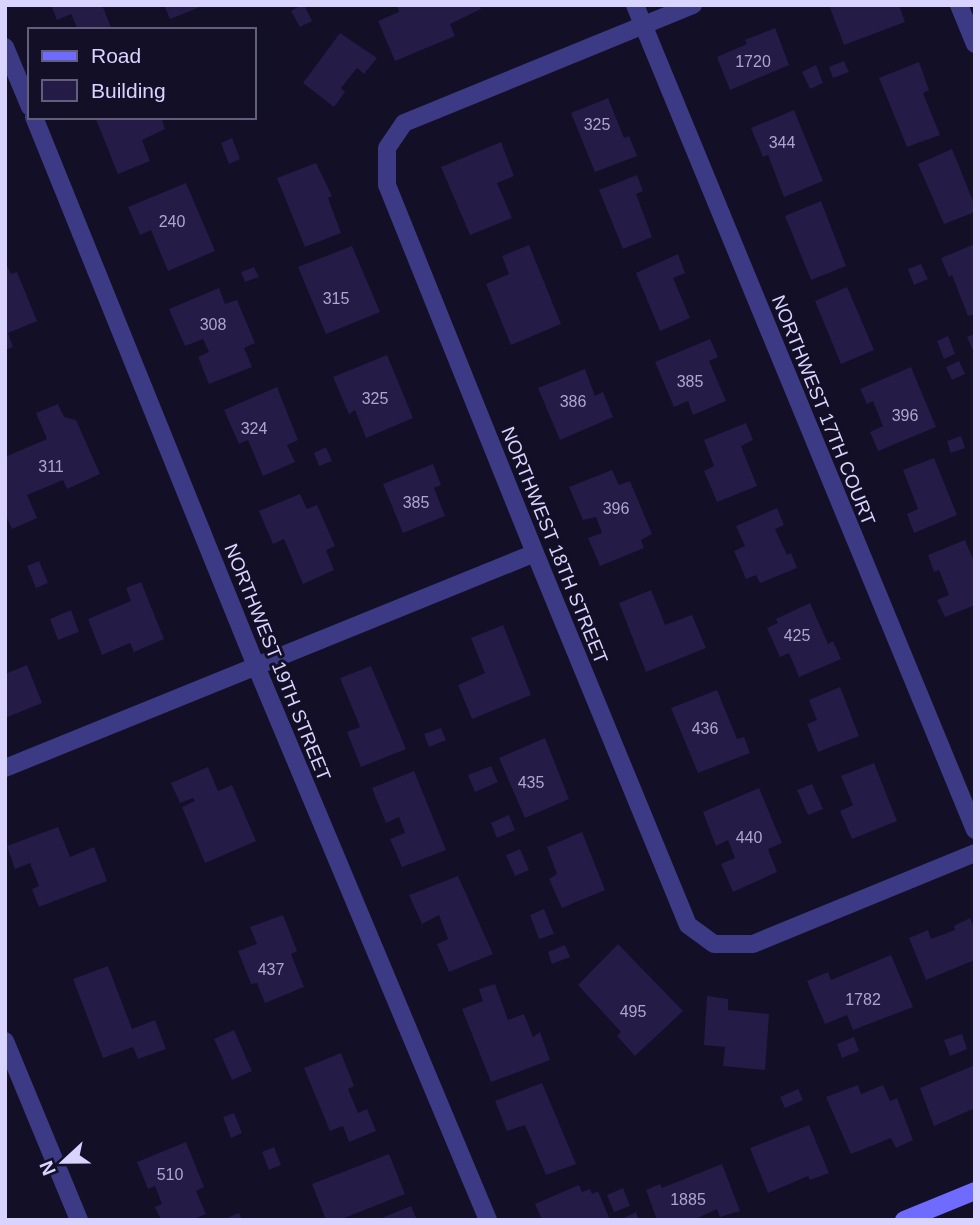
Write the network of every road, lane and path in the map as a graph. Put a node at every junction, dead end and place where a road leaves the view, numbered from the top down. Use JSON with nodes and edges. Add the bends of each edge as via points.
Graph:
{"nodes":[{"id":1,"x":635,"y":5,"type":"edge"},
{"id":2,"x":693,"y":5,"type":"edge"},
{"id":3,"x":959,"y":5,"type":"edge"},
{"id":4,"x":643,"y":25,"type":"junction"},
{"id":5,"x":975,"y":44,"type":"edge"},
{"id":6,"x":5,"y":47,"type":"edge"},
{"id":7,"x":28,"y":102,"type":"edge"},
{"id":8,"x":35,"y":119,"type":"edge"},
{"id":9,"x":535,"y":553,"type":"junction"},
{"id":10,"x":256,"y":666,"type":"junction"},
{"id":11,"x":5,"y":768,"type":"edge"},
{"id":12,"x":975,"y":830,"type":"edge"},
{"id":13,"x":975,"y":853,"type":"edge"},
{"id":14,"x":5,"y":1041,"type":"edge"},
{"id":15,"x":975,"y":1191,"type":"edge"},
{"id":16,"x":79,"y":1220,"type":"edge"},
{"id":17,"x":488,"y":1220,"type":"edge"},
{"id":18,"x":904,"y":1220,"type":"edge"}],
"edges":[{"from":1,"to":4,"type":"street","name":"NORTHWEST 17TH COURT"},
{"from":2,"to":4,"type":"street"},
{"from":3,"to":5,"type":"street"},
{"from":4,"to":9,"type":"street","name":"NORTHWEST 18TH STREET","via":[[404,123],[387,148],[387,185]]},
{"from":4,"to":12,"type":"street","name":"NORTHWEST 17TH COURT"},
{"from":6,"to":7,"type":"street"},
{"from":8,"to":10,"type":"street","name":"NORTHWEST 19TH STREET"},
{"from":9,"to":10,"type":"street"},
{"from":9,"to":13,"type":"street","name":"NORTHWEST 18TH STREET","via":[[688,925],[714,944],[753,944]]},
{"from":10,"to":11,"type":"street"},
{"from":10,"to":17,"type":"street","name":"NORTHWEST 19TH STREET"},
{"from":14,"to":16,"type":"street"},
{"from":15,"to":18,"type":"street"}]}
